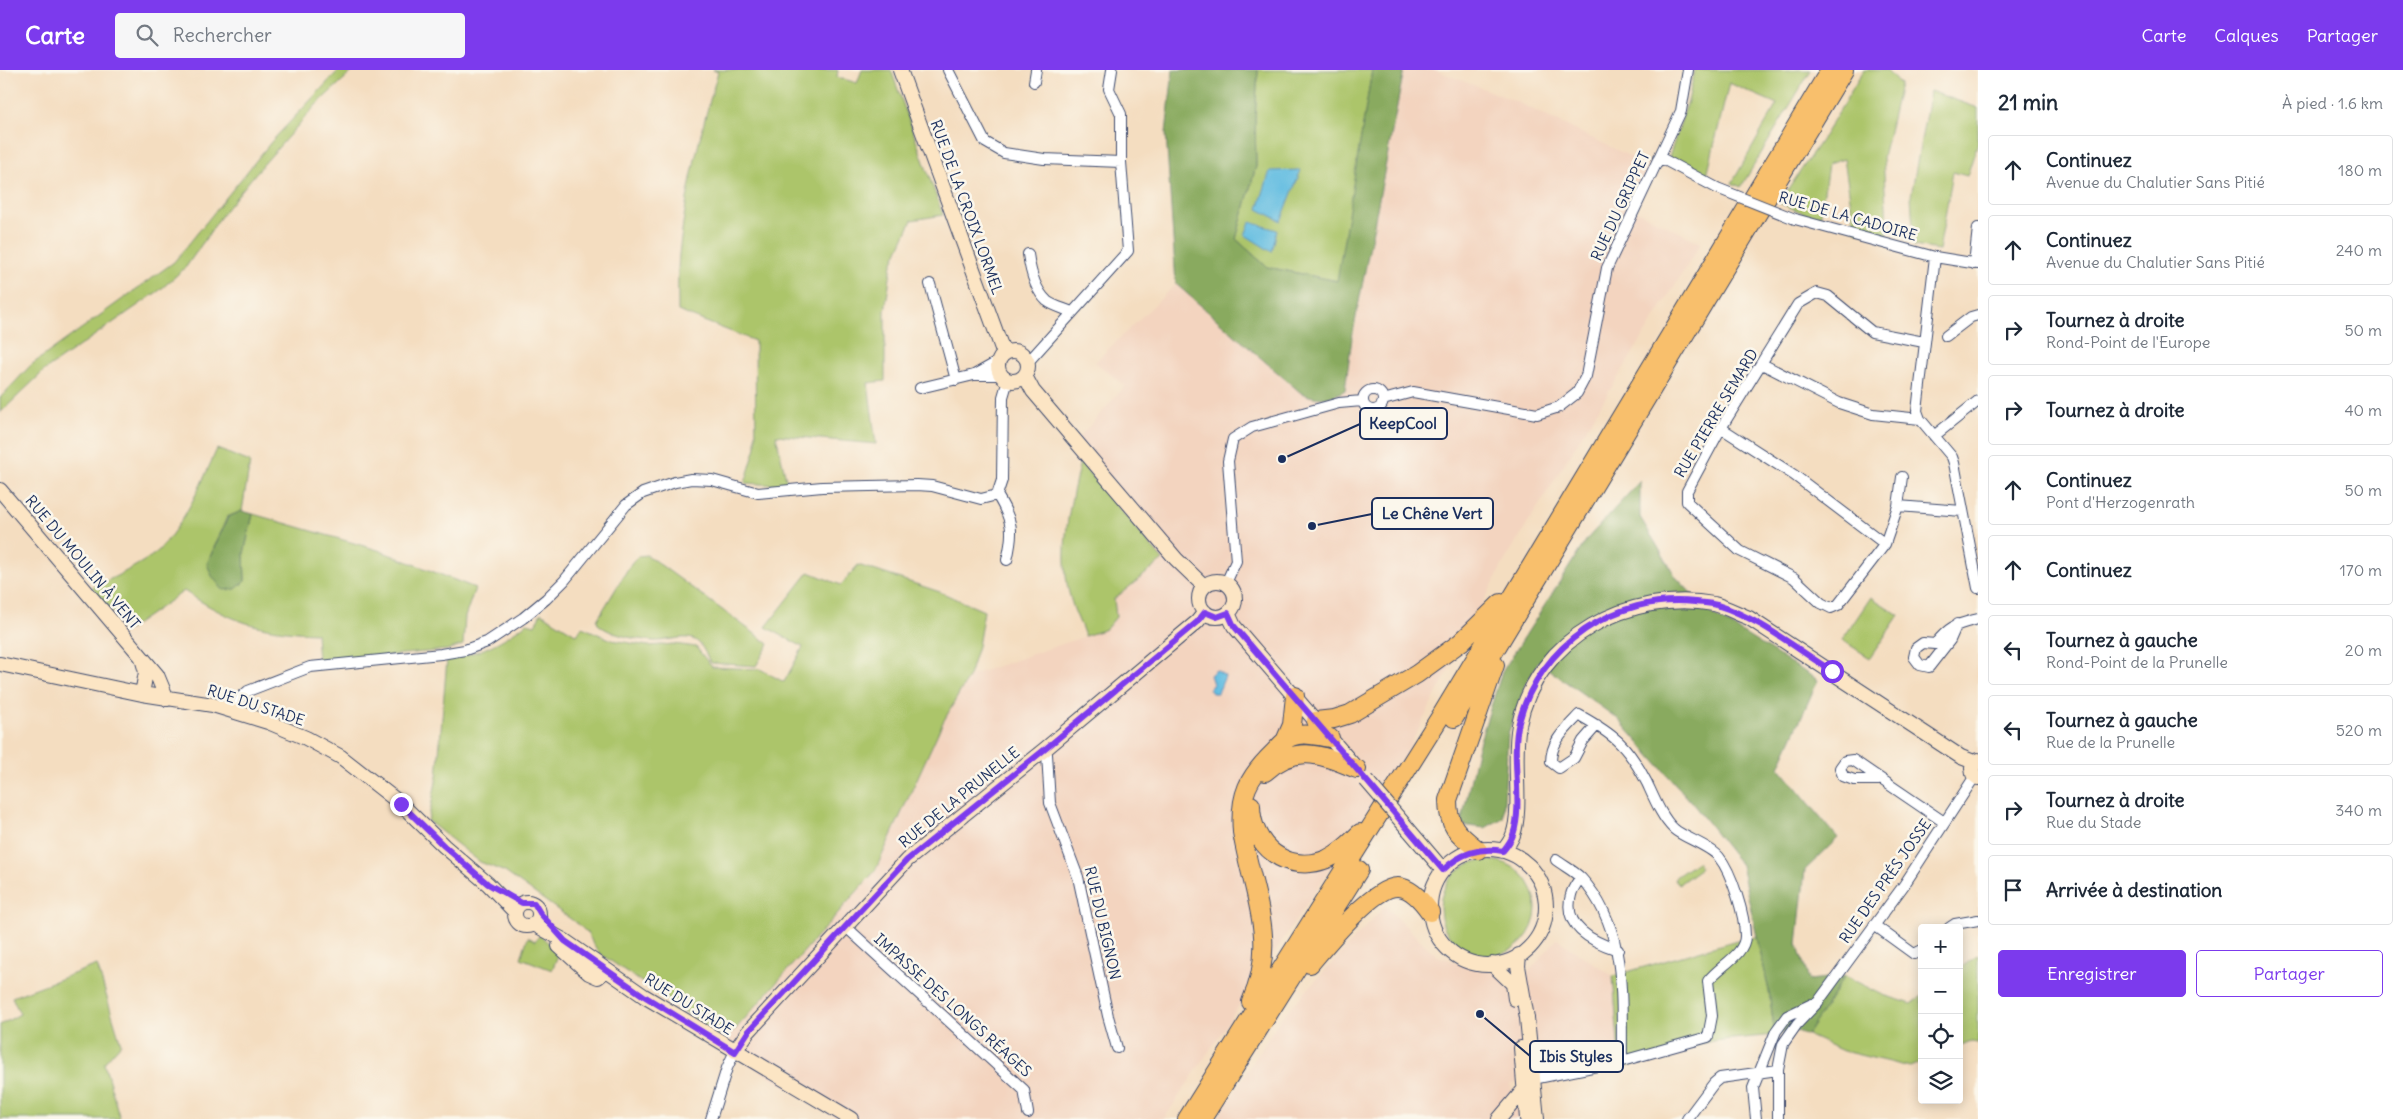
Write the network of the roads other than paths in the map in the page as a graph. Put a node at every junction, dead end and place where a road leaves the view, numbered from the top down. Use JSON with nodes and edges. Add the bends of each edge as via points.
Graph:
{"nodes":[{"id":1,"x":900,"y":70,"type":"edge"},
{"id":2,"x":948,"y":70,"type":"edge"},
{"id":3,"x":1036,"y":70,"type":"edge"},
{"id":4,"x":1112,"y":70,"type":"edge"},
{"id":5,"x":1688,"y":70,"type":"edge"},
{"id":6,"x":1830,"y":70,"type":"edge"},
{"id":7,"x":1844,"y":70,"type":"edge"},
{"id":8,"x":1034,"y":82,"type":"dead end"},
{"id":9,"x":1659,"y":158,"type":"junction"},
{"id":10,"x":1121,"y":162,"type":"junction"},
{"id":11,"x":1978,"y":228,"type":"edge"},
{"id":12,"x":1028,"y":254,"type":"dead end"},
{"id":13,"x":1935,"y":257,"type":"junction"},
{"id":14,"x":1976,"y":264,"type":"edge"},
{"id":15,"x":930,"y":284,"type":"dead end"},
{"id":16,"x":1072,"y":312,"type":"junction"},
{"id":17,"x":1978,"y":315,"type":"edge"},
{"id":18,"x":1946,"y":336,"type":"dead end"},
{"id":19,"x":1924,"y":342,"type":"junction"},
{"id":20,"x":1762,"y":364,"type":"junction"},
{"id":21,"x":1003,"y":368,"type":"junction"},
{"id":22,"x":1027,"y":369,"type":"junction"},
{"id":23,"x":956,"y":380,"type":"junction"},
{"id":24,"x":920,"y":388,"type":"dead end"},
{"id":25,"x":1978,"y":401,"type":"edge"},
{"id":26,"x":1920,"y":419,"type":"junction"},
{"id":27,"x":1721,"y":428,"type":"junction"},
{"id":28,"x":1934,"y":436,"type":"junction"},
{"id":29,"x":1902,"y":476,"type":"dead end"},
{"id":30,"x":0,"y":490,"type":"edge"},
{"id":31,"x":997,"y":495,"type":"junction"},
{"id":32,"x":1898,"y":506,"type":"junction"},
{"id":33,"x":1962,"y":510,"type":"junction"},
{"id":34,"x":1559,"y":532,"type":"junction"},
{"id":35,"x":1885,"y":544,"type":"junction"},
{"id":36,"x":1007,"y":560,"type":"dead end"},
{"id":37,"x":1228,"y":579,"type":"junction"},
{"id":38,"x":1204,"y":586,"type":"junction"},
{"id":39,"x":1978,"y":588,"type":"edge"},
{"id":40,"x":1522,"y":593,"type":"junction"},
{"id":41,"x":1205,"y":612,"type":"junction"},
{"id":42,"x":1228,"y":613,"type":"junction"},
{"id":43,"x":1978,"y":619,"type":"edge"},
{"id":44,"x":1957,"y":624,"type":"junction"},
{"id":45,"x":141,"y":655,"type":"junction"},
{"id":46,"x":0,"y":664,"type":"edge"},
{"id":47,"x":142,"y":694,"type":"junction"},
{"id":48,"x":1295,"y":696,"type":"junction"},
{"id":49,"x":167,"y":699,"type":"junction"},
{"id":50,"x":234,"y":712,"type":"junction"},
{"id":51,"x":1316,"y":721,"type":"junction"},
{"id":52,"x":1597,"y":725,"type":"junction"},
{"id":53,"x":1330,"y":738,"type":"junction"},
{"id":54,"x":1285,"y":741,"type":"junction"},
{"id":55,"x":1044,"y":750,"type":"junction"},
{"id":56,"x":1976,"y":769,"type":"edge"},
{"id":57,"x":1361,"y":774,"type":"junction"},
{"id":58,"x":1879,"y":780,"type":"dead end"},
{"id":59,"x":1376,"y":820,"type":"junction"},
{"id":60,"x":1944,"y":822,"type":"junction"},
{"id":61,"x":1478,"y":850,"type":"junction"},
{"id":62,"x":1503,"y":851,"type":"junction"},
{"id":63,"x":1556,"y":860,"type":"dead end"},
{"id":64,"x":1443,"y":870,"type":"junction"},
{"id":65,"x":1580,"y":878,"type":"junction"},
{"id":66,"x":519,"y":908,"type":"junction"},
{"id":67,"x":1430,"y":912,"type":"junction"},
{"id":68,"x":537,"y":919,"type":"junction"},
{"id":69,"x":1978,"y":920,"type":"edge"},
{"id":70,"x":1955,"y":924,"type":"edge"},
{"id":71,"x":1874,"y":925,"type":"junction"},
{"id":72,"x":844,"y":926,"type":"junction"},
{"id":73,"x":548,"y":932,"type":"junction"},
{"id":74,"x":565,"y":941,"type":"junction"},
{"id":75,"x":1618,"y":950,"type":"junction"},
{"id":76,"x":1918,"y":952,"type":"edge"},
{"id":77,"x":1519,"y":955,"type":"junction"},
{"id":78,"x":1492,"y":964,"type":"junction"},
{"id":79,"x":602,"y":974,"type":"junction"},
{"id":80,"x":1282,"y":993,"type":"junction"},
{"id":81,"x":1818,"y":1002,"type":"junction"},
{"id":82,"x":1117,"y":1048,"type":"dead end"},
{"id":83,"x":735,"y":1052,"type":"junction"},
{"id":84,"x":1622,"y":1061,"type":"junction"},
{"id":85,"x":1222,"y":1063,"type":"junction"},
{"id":86,"x":1778,"y":1070,"type":"junction"},
{"id":87,"x":1759,"y":1073,"type":"junction"},
{"id":88,"x":1529,"y":1084,"type":"junction"},
{"id":89,"x":1028,"y":1113,"type":"dead end"},
{"id":90,"x":1532,"y":1114,"type":"edge"},
{"id":91,"x":711,"y":1119,"type":"edge"},
{"id":92,"x":851,"y":1119,"type":"edge"},
{"id":93,"x":1187,"y":1119,"type":"edge"},
{"id":94,"x":1202,"y":1119,"type":"edge"},
{"id":95,"x":1499,"y":1119,"type":"edge"},
{"id":96,"x":1504,"y":1119,"type":"edge"},
{"id":97,"x":1687,"y":1119,"type":"edge"},
{"id":98,"x":1756,"y":1119,"type":"edge"},
{"id":99,"x":1778,"y":1119,"type":"edge"}],
"edges":[{"from":1,"to":21,"type":"street","name":"RUE DE LA CROIX LORMEL"},
{"from":2,"to":10,"type":"street","via":[[985,142],[1004,153],[1044,159]]},
{"from":3,"to":8,"type":"street"},
{"from":4,"to":10,"type":"street","via":[[1109,89],[1121,114]]},
{"from":5,"to":9,"type":"street","name":"RUE DU GRIPPET","via":[[1681,111]]},
{"from":6,"to":34,"type":"highway"},
{"from":7,"to":34,"type":"highway"},
{"from":9,"to":13,"type":"street","name":"RUE DE LA CADOIRE","bridge":true,"via":[[1717,188],[1795,219]]},
{"from":9,"to":37,"type":"street","name":"RUE DU GRIPPET","via":[[1607,268],[1586,376],[1577,393],[1559,408],[1537,414],[1414,392],[1383,400],[1381,394],[1373,390],[1365,393],[1362,401],[1339,402],[1252,427],[1233,439],[1228,461],[1236,561]]},
{"from":10,"to":16,"type":"street","via":[[1128,251]]},
{"from":11,"to":14,"type":"street"},
{"from":12,"to":16,"type":"street","via":[[1038,288],[1047,301]]},
{"from":13,"to":14,"type":"street","name":"RUE DE LA CADOIRE"},
{"from":13,"to":19,"type":"street"},
{"from":15,"to":23,"type":"street"},
{"from":16,"to":22,"type":"street"},
{"from":17,"to":18,"type":"street"},
{"from":19,"to":20,"type":"street","name":"RUE PIERRE SEMARD","via":[[1872,332],[1828,296],[1816,294],[1798,304]]},
{"from":19,"to":26,"type":"street","via":[[1917,411]]},
{"from":20,"to":26,"type":"street","via":[[1839,403],[1873,414]]},
{"from":20,"to":27,"type":"street","name":"RUE PIERRE SEMARD"},
{"from":21,"to":22,"type":"street","via":[[1017,381]]},
{"from":21,"to":22,"type":"street","via":[[1018,352]]},
{"from":21,"to":23,"type":"street"},
{"from":21,"to":31,"type":"street","via":[[1002,480]]},
{"from":22,"to":38,"type":"street","via":[[1033,391],[1176,559]]},
{"from":23,"to":24,"type":"street"},
{"from":25,"to":28,"type":"street"},
{"from":26,"to":28,"type":"street"},
{"from":27,"to":35,"type":"street","via":[[1794,475]]},
{"from":27,"to":35,"type":"street","name":"RUE PIERRE SEMARD","via":[[1687,491],[1687,502],[1740,550],[1794,578],[1831,608],[1838,604]]},
{"from":28,"to":33,"type":"street","via":[[1952,457]]},
{"from":29,"to":32,"type":"street","name":"RUE PIERRE SEMARD"},
{"from":30,"to":45,"type":"street","name":"RUE DU MOULIN À VENT"},
{"from":31,"to":36,"type":"street","via":[[1007,510],[1012,538]]},
{"from":31,"to":50,"type":"street","via":[[981,499],[932,486],[822,487],[758,493],[712,480],[675,482],[643,493],[626,505],[564,581],[522,618],[487,642],[441,654],[310,668],[248,691]]},
{"from":32,"to":33,"type":"street"},
{"from":32,"to":35,"type":"street","name":"RUE PIERRE SEMARD"},
{"from":33,"to":39,"type":"street"},
{"from":34,"to":40,"type":"highway"},
{"from":37,"to":38,"type":"street","via":[[1214,580]]},
{"from":37,"to":42,"type":"street","via":[[1236,597]]},
{"from":38,"to":41,"type":"street","via":[[1199,596]]},
{"from":40,"to":51,"type":"highway","via":[[1417,674],[1350,714]]},
{"from":40,"to":59,"type":"highway"},
{"from":40,"to":61,"type":"highway","via":[[1517,625],[1491,675],[1448,800],[1448,815],[1457,833]]},
{"from":40,"to":80,"type":"highway"},
{"from":41,"to":42,"type":"street","via":[[1217,617]]},
{"from":41,"to":55,"type":"street","name":"RUE DE LA PRUNELLE"},
{"from":42,"to":48,"type":"street","via":[[1234,626]]},
{"from":43,"to":44,"type":"street"},
{"from":44,"to":44,"type":"street","via":[[1950,640],[1929,667],[1920,665],[1914,657],[1916,648],[1923,643],[1934,644],[1948,628]]},
{"from":45,"to":47,"type":"street","via":[[146,672]]},
{"from":45,"to":49,"type":"street","name":"RUE DU MOULIN À VENT","via":[[157,675]]},
{"from":46,"to":47,"type":"street","name":"RUE DU STADE"},
{"from":47,"to":49,"type":"street","name":"RUE DU STADE"},
{"from":48,"to":51,"type":"street"},
{"from":48,"to":54,"type":"highway","via":[[1292,725]]},
{"from":49,"to":50,"type":"street","name":"RUE DU STADE","via":[[213,705]]},
{"from":50,"to":66,"type":"street","name":"RUE DU STADE","via":[[306,738],[341,757],[401,804],[444,846]]},
{"from":51,"to":53,"type":"street"},
{"from":52,"to":52,"type":"street","via":[[1579,715],[1551,750],[1551,762],[1559,768],[1574,758]]},
{"from":52,"to":84,"type":"street","via":[[1615,737],[1631,755],[1675,830],[1719,857],[1735,889],[1746,937],[1739,955],[1716,970],[1708,981],[1712,1016],[1708,1037]]},
{"from":53,"to":54,"type":"highway","via":[[1304,735]]},
{"from":53,"to":57,"type":"street"},
{"from":54,"to":85,"type":"highway","via":[[1251,777],[1242,803],[1242,832],[1263,924],[1265,955],[1258,986]]},
{"from":55,"to":72,"type":"street","name":"RUE DE LA PRUNELLE","via":[[907,860]]},
{"from":55,"to":82,"type":"street","name":"RUE DU BIGNON","via":[[1047,754],[1050,803],[1078,877]]},
{"from":56,"to":60,"type":"street","name":"RUE DES PRÉS JOSSE"},
{"from":56,"to":62,"type":"street","via":[[1961,756],[1749,618],[1716,605],[1656,602],[1620,611],[1586,628],[1552,658],[1526,701],[1516,740],[1514,830]]},
{"from":57,"to":59,"type":"highway","via":[[1328,758],[1309,754],[1280,760],[1264,773],[1252,794],[1254,830],[1274,853],[1285,860],[1308,863],[1338,853]]},
{"from":57,"to":64,"type":"street","bridge":true},
{"from":58,"to":60,"type":"street"},
{"from":59,"to":85,"type":"highway"},
{"from":60,"to":71,"type":"street","name":"RUE DES PRÉS JOSSE"},
{"from":61,"to":62,"type":"street"},
{"from":61,"to":64,"type":"street","via":[[1453,861]]},
{"from":62,"to":77,"type":"street","via":[[1530,868],[1540,881],[1545,897],[1541,928],[1536,939]]},
{"from":63,"to":65,"type":"street"},
{"from":64,"to":67,"type":"street","via":[[1435,883]]},
{"from":65,"to":75,"type":"street","via":[[1600,904]]},
{"from":65,"to":75,"type":"street","via":[[1571,894],[1573,922],[1580,933],[1597,944]]},
{"from":66,"to":68,"type":"street","name":"RUE DU STADE","via":[[534,903]]},
{"from":66,"to":68,"type":"street","name":"RUE DU STADE","via":[[520,923],[527,926]]},
{"from":67,"to":78,"type":"street","via":[[1441,941],[1452,952],[1472,962]]},
{"from":67,"to":80,"type":"highway","via":[[1407,890],[1398,887],[1385,889],[1368,901]]},
{"from":68,"to":73,"type":"street","name":"RUE DU STADE"},
{"from":68,"to":74,"type":"street","name":"RUE DU STADE"},
{"from":69,"to":70,"type":"street"},
{"from":71,"to":76,"type":"street","via":[[1914,954]]},
{"from":71,"to":81,"type":"street","name":"RUE DES PRÉS JOSSE"},
{"from":72,"to":83,"type":"street","name":"RUE DE LA PRUNELLE","via":[[748,1032]]},
{"from":72,"to":89,"type":"street","name":"IMPASSE DES LONGS RÉAGES","via":[[1024,1090]]},
{"from":73,"to":74,"type":"street","name":"RUE DU STADE"},
{"from":73,"to":79,"type":"street","via":[[556,944],[589,973]]},
{"from":74,"to":79,"type":"street","name":"RUE DU STADE"},
{"from":75,"to":84,"type":"street"},
{"from":77,"to":78,"type":"street"},
{"from":77,"to":88,"type":"street"},
{"from":78,"to":88,"type":"street","via":[[1513,984]]},
{"from":79,"to":83,"type":"street","name":"RUE DU STADE"},
{"from":80,"to":94,"type":"highway"},
{"from":81,"to":86,"type":"street","name":"RUE DES PRÉS JOSSE","via":[[1796,1024],[1783,1044]]},
{"from":81,"to":87,"type":"street","name":"RUE DES PRÉS JOSSE","via":[[1787,1016],[1776,1031]]},
{"from":83,"to":91,"type":"street","via":[[726,1068]]},
{"from":83,"to":92,"type":"street","name":"RUE DU STADE"},
{"from":84,"to":88,"type":"street"},
{"from":85,"to":93,"type":"highway"},
{"from":86,"to":87,"type":"street"},
{"from":86,"to":99,"type":"street","name":"RUE DES PRÉS JOSSE"},
{"from":87,"to":97,"type":"street","via":[[1716,1080]]},
{"from":87,"to":98,"type":"street","name":"RUE DES PRÉS JOSSE","via":[[1753,1088]]},
{"from":88,"to":90,"type":"street"},
{"from":88,"to":95,"type":"street"},
{"from":90,"to":96,"type":"street","via":[[1514,1114]]}]}
